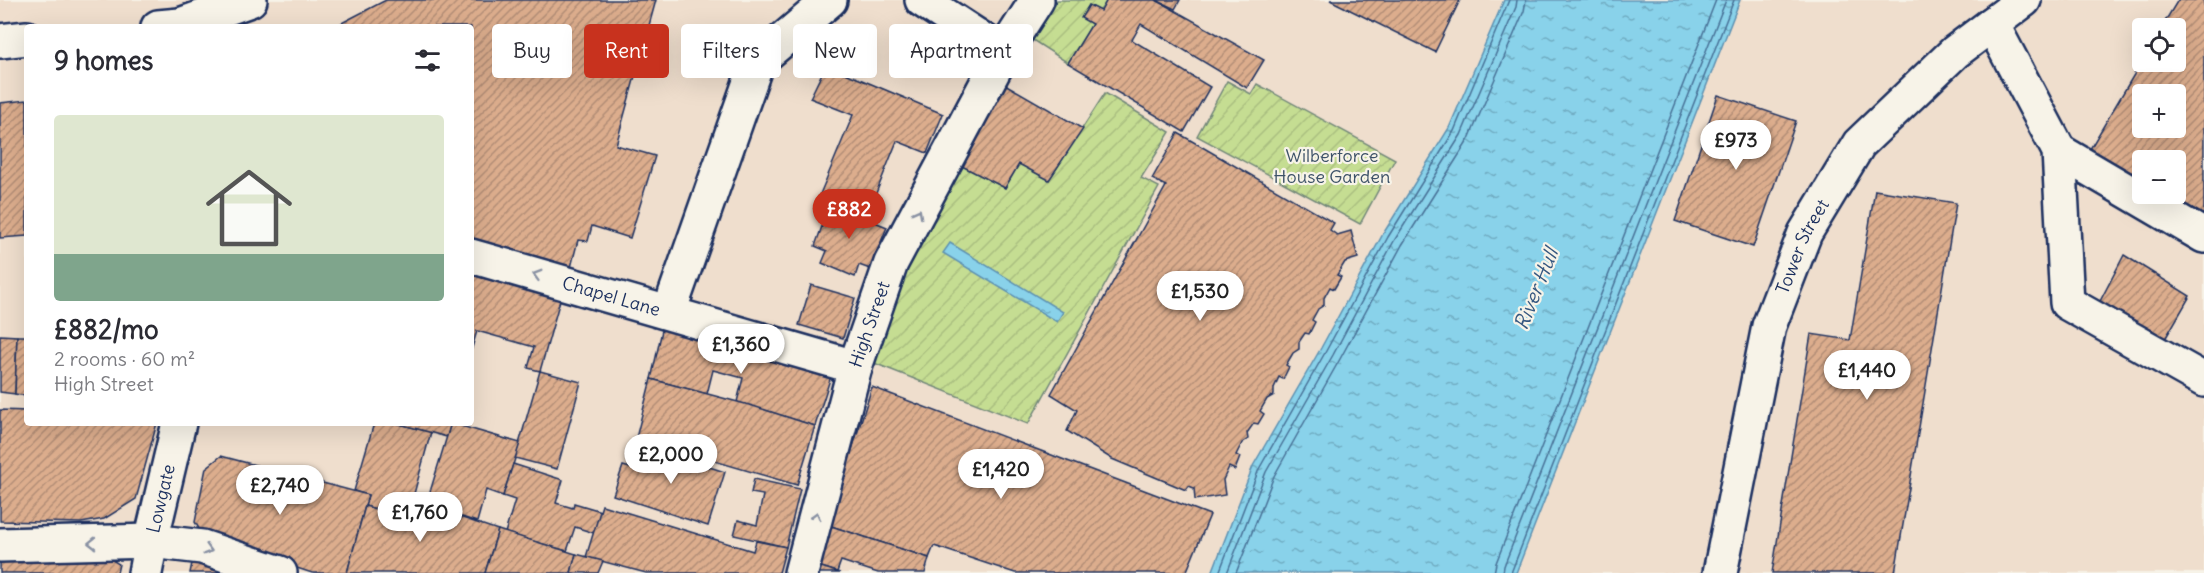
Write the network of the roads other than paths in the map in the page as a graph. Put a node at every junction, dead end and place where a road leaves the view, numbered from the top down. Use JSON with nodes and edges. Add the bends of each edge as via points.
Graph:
{"nodes":[{"id":1,"x":250,"y":0,"type":"edge"},
{"id":2,"x":830,"y":0,"type":"edge"},
{"id":3,"x":922,"y":0,"type":"edge"},
{"id":4,"x":1037,"y":0,"type":"edge"},
{"id":5,"x":2024,"y":0,"type":"edge"},
{"id":6,"x":183,"y":24,"type":"edge"},
{"id":7,"x":246,"y":24,"type":"edge"},
{"id":8,"x":959,"y":24,"type":"edge"},
{"id":9,"x":1022,"y":24,"type":"edge"},
{"id":10,"x":1992,"y":24,"type":"junction"},
{"id":11,"x":24,"y":38,"type":"edge"},
{"id":12,"x":0,"y":40,"type":"edge"},
{"id":13,"x":990,"y":78,"type":"edge"},
{"id":14,"x":2059,"y":151,"type":"junction"},
{"id":15,"x":2204,"y":236,"type":"edge"},
{"id":16,"x":474,"y":257,"type":"edge"},
{"id":17,"x":675,"y":295,"type":"dead end"},
{"id":18,"x":855,"y":367,"type":"junction"},
{"id":19,"x":2204,"y":380,"type":"edge"},
{"id":20,"x":178,"y":426,"type":"edge"},
{"id":21,"x":151,"y":541,"type":"junction"},
{"id":22,"x":0,"y":545,"type":"edge"},
{"id":23,"x":145,"y":573,"type":"edge"},
{"id":24,"x":280,"y":573,"type":"edge"},
{"id":25,"x":801,"y":573,"type":"edge"},
{"id":26,"x":1720,"y":573,"type":"edge"}],
"edges":[{"from":1,"to":6,"type":"street"},
{"from":1,"to":7,"type":"street"},
{"from":2,"to":17,"type":"street","via":[[757,62]]},
{"from":3,"to":8,"type":"street"},
{"from":4,"to":9,"type":"street","name":"High Street"},
{"from":5,"to":10,"type":"street","name":"Tower Street"},
{"from":10,"to":14,"type":"street"},
{"from":10,"to":26,"type":"street","name":"Tower Street","via":[[1955,52],[1859,144],[1805,232],[1769,326]]},
{"from":11,"to":12,"type":"street"},
{"from":18,"to":13,"type":"street","name":"High Street","one_way":true,"via":[[891,263]]},
{"from":14,"to":15,"type":"street"},
{"from":14,"to":19,"type":"street","via":[[2067,303]]},
{"from":18,"to":16,"type":"street","name":"Chapel Lane","one_way":true},
{"from":25,"to":18,"type":"street","name":"High Street","one_way":true},
{"from":20,"to":21,"type":"street","name":"Lowgate"},
{"from":21,"to":22,"type":"street","one_way":true},
{"from":21,"to":23,"type":"street","name":"Lowgate"},
{"from":21,"to":24,"type":"street","one_way":true,"via":[[202,548]]}]}
